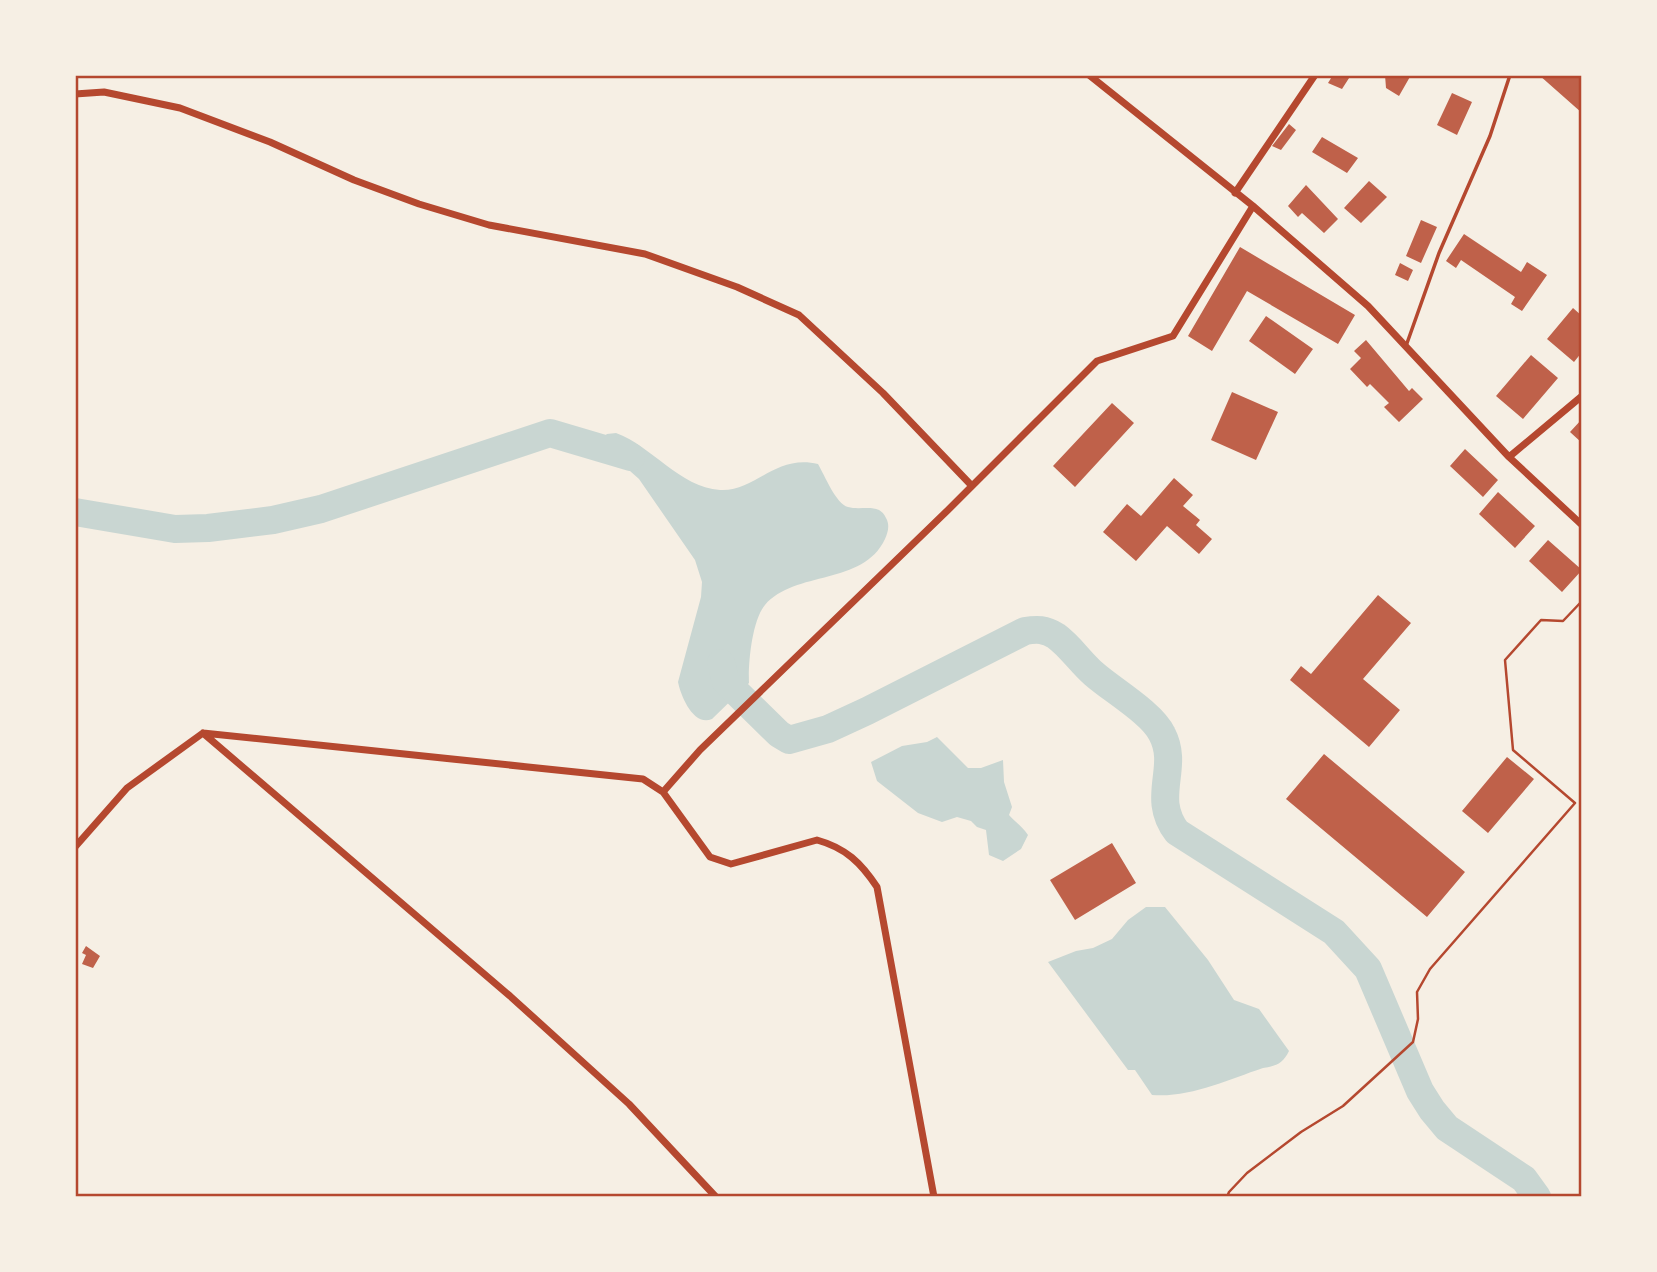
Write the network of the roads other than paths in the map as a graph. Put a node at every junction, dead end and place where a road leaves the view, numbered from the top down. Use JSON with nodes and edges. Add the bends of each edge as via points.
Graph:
{"nodes":[{"id":1,"x":1089,"y":75,"type":"edge"},
{"id":2,"x":1315,"y":75,"type":"edge"},
{"id":3,"x":1510,"y":75,"type":"edge"},
{"id":4,"x":75,"y":94,"type":"edge"},
{"id":5,"x":1235,"y":193,"type":"junction"},
{"id":6,"x":1253,"y":206,"type":"junction"},
{"id":7,"x":1405,"y":348,"type":"junction"},
{"id":8,"x":1582,"y":396,"type":"edge"},
{"id":9,"x":1509,"y":457,"type":"junction"},
{"id":10,"x":972,"y":486,"type":"junction"},
{"id":11,"x":1582,"y":525,"type":"edge"},
{"id":12,"x":203,"y":733,"type":"junction"},
{"id":13,"x":663,"y":792,"type":"junction"},
{"id":14,"x":75,"y":847,"type":"edge"},
{"id":15,"x":716,"y":1197,"type":"edge"},
{"id":16,"x":934,"y":1197,"type":"edge"}],
"edges":[{"from":1,"to":5,"type":"street"},
{"from":2,"to":5,"type":"street"},
{"from":3,"to":7,"type":"lane"},
{"from":4,"to":10,"type":"street","via":[[104,92],[180,108],[419,204],[489,225],[645,254],[737,287],[799,315]]},
{"from":5,"to":6,"type":"street"},
{"from":6,"to":7,"type":"street","via":[[1368,306]]},
{"from":6,"to":10,"type":"street","via":[[1173,336],[1097,361]]},
{"from":7,"to":9,"type":"street"},
{"from":8,"to":9,"type":"street"},
{"from":9,"to":11,"type":"street"},
{"from":10,"to":13,"type":"street","via":[[700,750]]},
{"from":12,"to":13,"type":"street","via":[[643,779]]},
{"from":12,"to":14,"type":"street","via":[[127,788]]},
{"from":12,"to":15,"type":"street","via":[[520,1005],[629,1104]]},
{"from":13,"to":16,"type":"street","via":[[710,858],[731,864],[817,840],[832,844],[860,863],[877,887]]}]}
